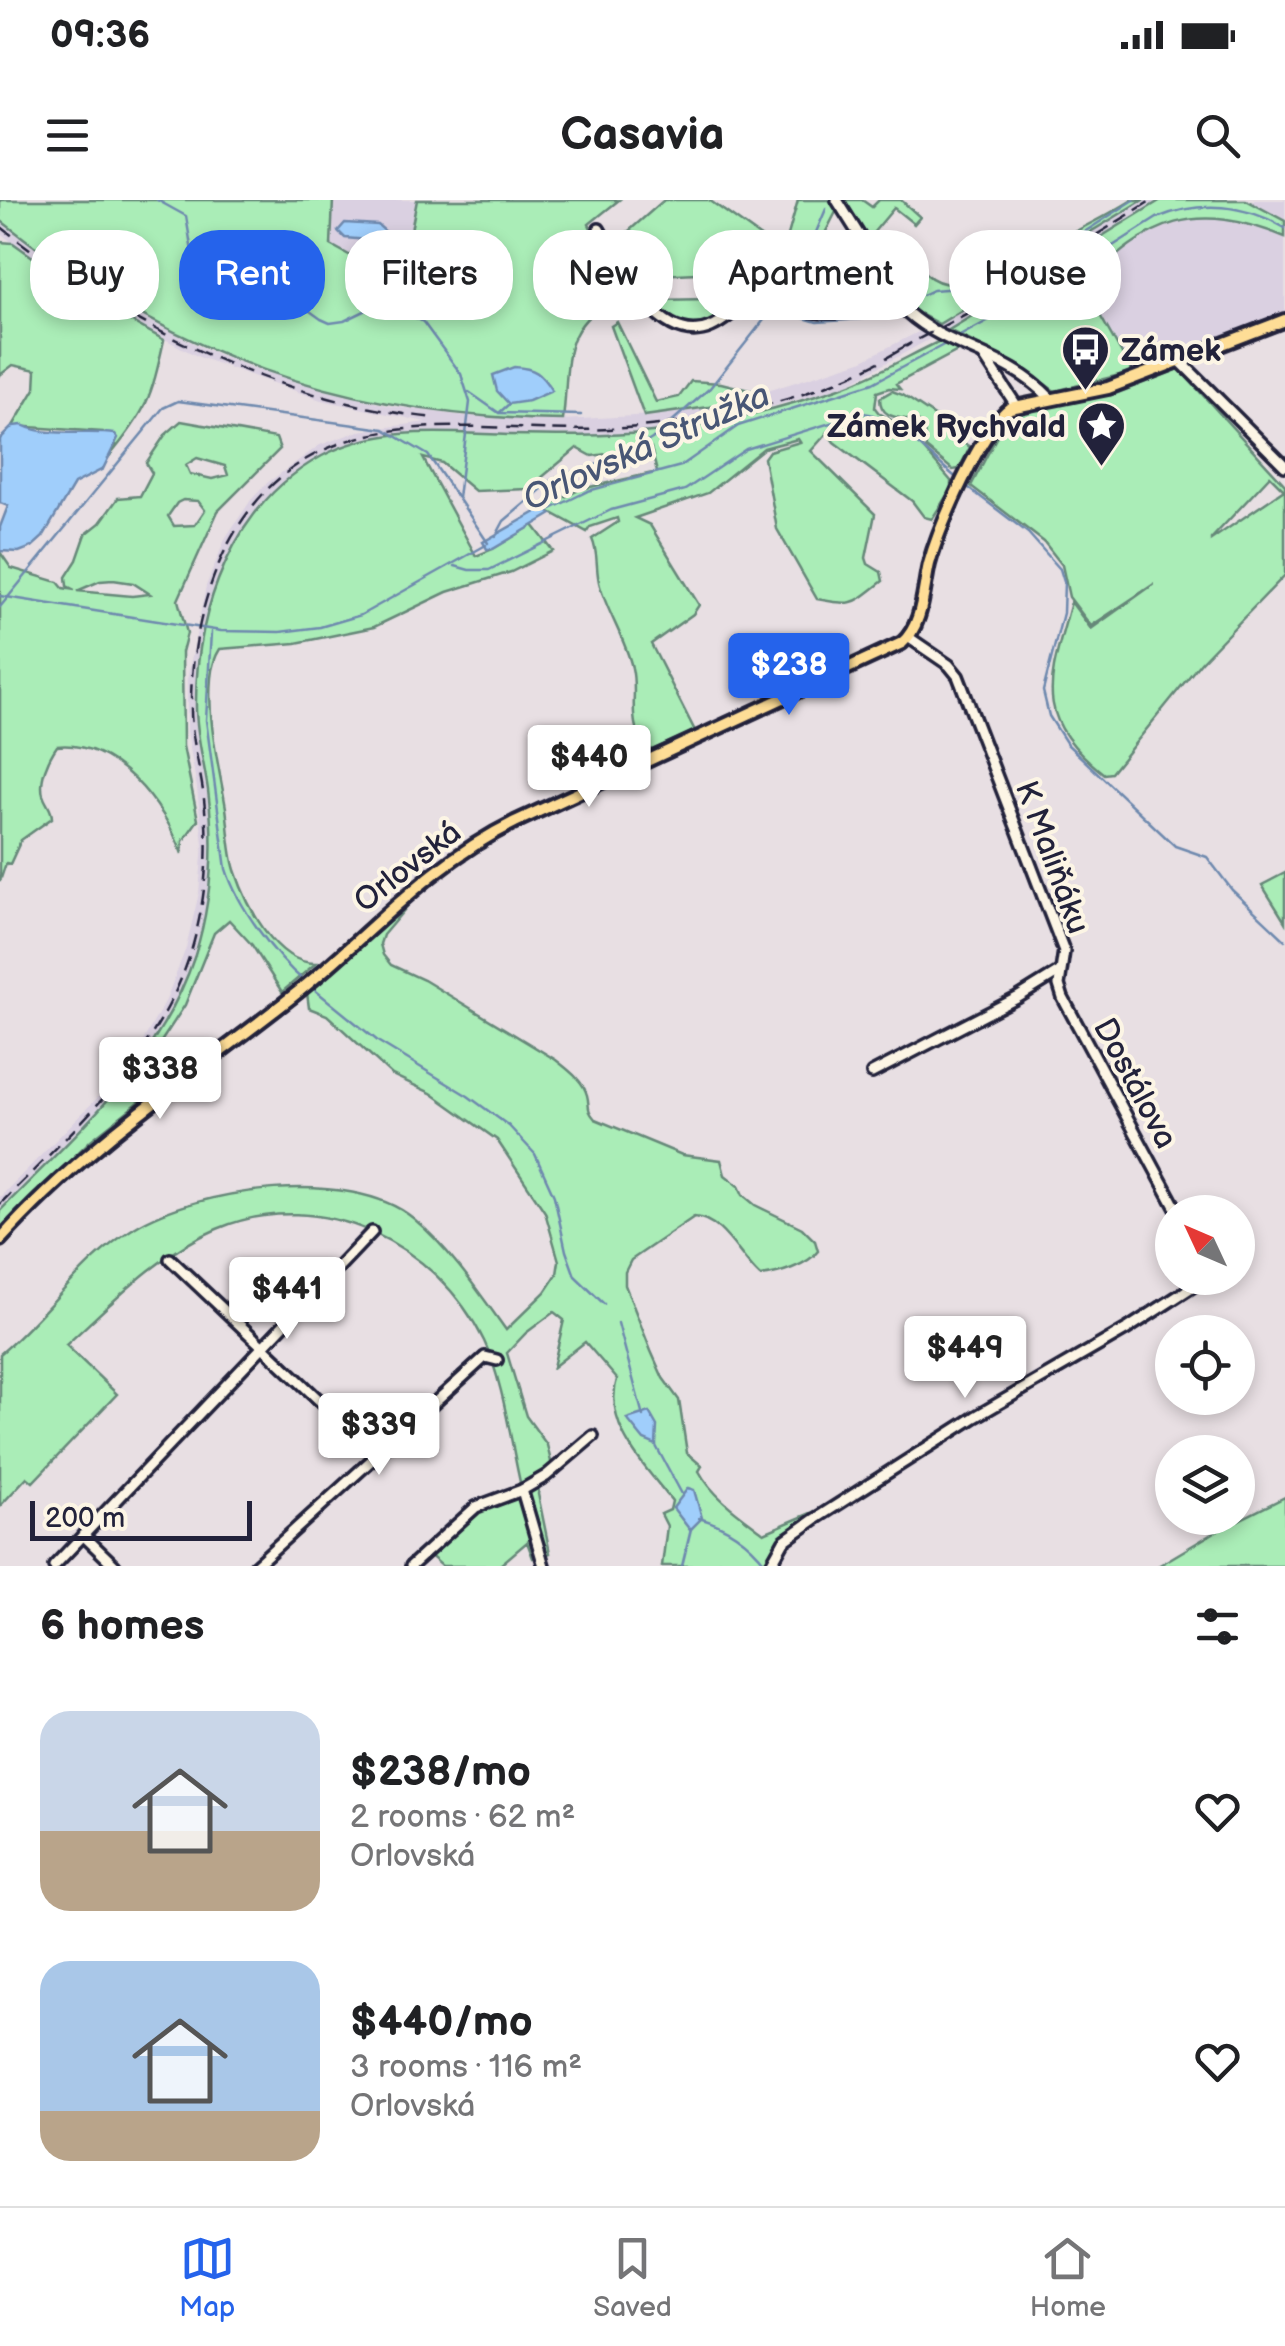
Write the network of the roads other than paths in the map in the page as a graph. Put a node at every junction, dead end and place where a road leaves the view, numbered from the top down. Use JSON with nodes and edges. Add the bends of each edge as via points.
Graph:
{"nodes":[{"id":1,"x":837,"y":200,"type":"edge"},
{"id":2,"x":599,"y":228,"type":"dead end"},
{"id":3,"x":855,"y":230,"type":"edge"},
{"id":4,"x":724,"y":320,"type":"edge"},
{"id":5,"x":916,"y":320,"type":"edge"},
{"id":6,"x":1285,"y":320,"type":"edge"},
{"id":7,"x":982,"y":354,"type":"junction"},
{"id":8,"x":1180,"y":361,"type":"junction"},
{"id":9,"x":1050,"y":398,"type":"junction"},
{"id":10,"x":1016,"y":405,"type":"junction"},
{"id":11,"x":1285,"y":466,"type":"edge"},
{"id":12,"x":908,"y":637,"type":"junction"},
{"id":13,"x":1059,"y":972,"type":"junction"},
{"id":14,"x":872,"y":1072,"type":"dead end"},
{"id":15,"x":1169,"y":1195,"type":"edge"},
{"id":16,"x":372,"y":1232,"type":"dead end"},
{"id":17,"x":0,"y":1240,"type":"edge"},
{"id":18,"x":170,"y":1259,"type":"dead end"},
{"id":19,"x":1180,"y":1295,"type":"edge"},
{"id":20,"x":264,"y":1346,"type":"junction"},
{"id":21,"x":497,"y":1360,"type":"dead end"},
{"id":22,"x":593,"y":1436,"type":"dead end"},
{"id":23,"x":376,"y":1454,"type":"junction"},
{"id":24,"x":522,"y":1490,"type":"junction"},
{"id":25,"x":83,"y":1536,"type":"junction"},
{"id":26,"x":54,"y":1566,"type":"edge"},
{"id":27,"x":114,"y":1566,"type":"edge"},
{"id":28,"x":256,"y":1566,"type":"edge"},
{"id":29,"x":410,"y":1566,"type":"edge"},
{"id":30,"x":544,"y":1566,"type":"edge"},
{"id":31,"x":770,"y":1566,"type":"edge"}],
"edges":[{"from":1,"to":3,"type":"street"},
{"from":2,"to":4,"type":"street","via":[[640,297],[666,321],[683,331]]},
{"from":5,"to":7,"type":"street"},
{"from":6,"to":8,"type":"main road"},
{"from":7,"to":9,"type":"street","via":[[1010,365]]},
{"from":7,"to":10,"type":"street"},
{"from":8,"to":9,"type":"main road","via":[[1108,388]]},
{"from":8,"to":11,"type":"street"},
{"from":9,"to":10,"type":"main road"},
{"from":10,"to":12,"type":"main road","via":[[994,423],[963,484],[937,540]]},
{"from":12,"to":13,"type":"street","name":"K Maliňáku","via":[[958,676],[1064,952]]},
{"from":12,"to":17,"type":"main road","name":"Orlovská","via":[[488,835],[429,875],[307,984],[89,1150]]},
{"from":13,"to":14,"type":"street","name":"K Maliňáku"},
{"from":13,"to":15,"type":"street","name":"Dostálova","via":[[1063,998]]},
{"from":16,"to":20,"type":"street"},
{"from":18,"to":20,"type":"street"},
{"from":19,"to":31,"type":"street","via":[[814,1520],[784,1540]]},
{"from":20,"to":23,"type":"street"},
{"from":20,"to":25,"type":"street"},
{"from":21,"to":23,"type":"street","via":[[485,1357]]},
{"from":22,"to":24,"type":"street"},
{"from":23,"to":28,"type":"street"},
{"from":24,"to":29,"type":"street","via":[[476,1507]]},
{"from":24,"to":30,"type":"street"},
{"from":25,"to":26,"type":"street"},
{"from":25,"to":27,"type":"street"}]}
